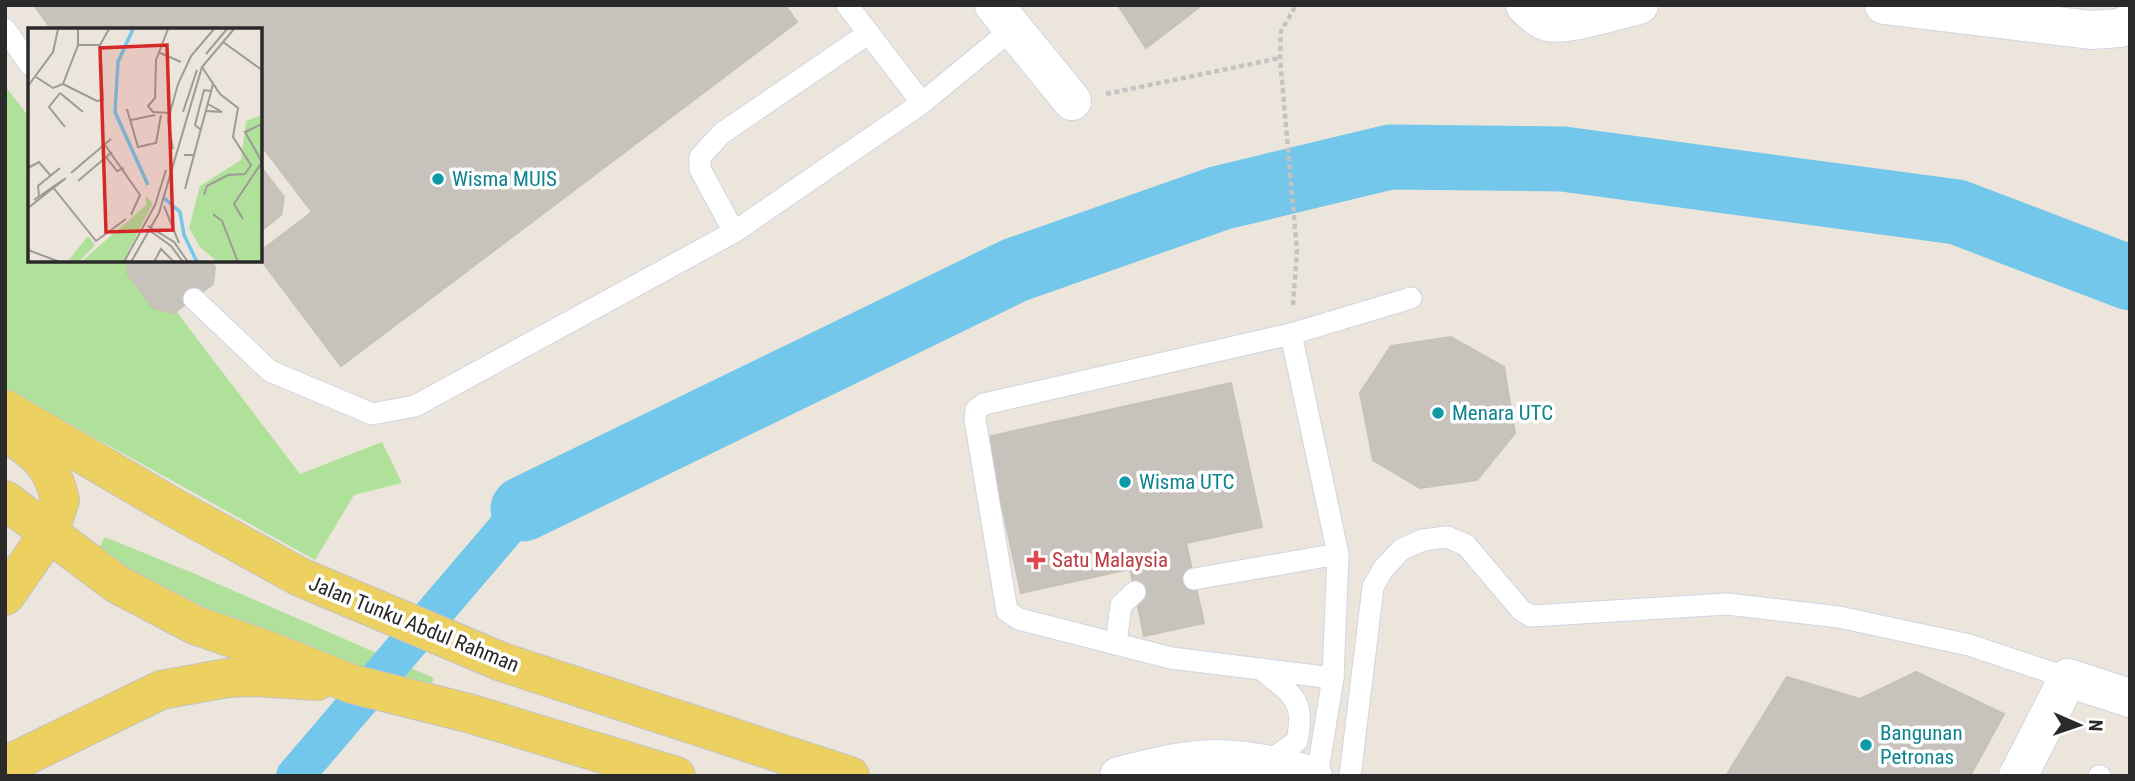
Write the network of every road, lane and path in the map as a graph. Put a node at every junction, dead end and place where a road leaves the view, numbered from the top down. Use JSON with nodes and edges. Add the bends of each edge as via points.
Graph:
{"nodes":[{"id":1,"x":847,"y":5,"type":"edge"},
{"id":2,"x":1296,"y":5,"type":"edge"},
{"id":3,"x":1525,"y":5,"type":"edge"},
{"id":4,"x":1639,"y":5,"type":"edge"},
{"id":5,"x":1884,"y":5,"type":"edge"},
{"id":6,"x":1003,"y":17,"type":"edge"},
{"id":7,"x":2130,"y":23,"type":"edge"},
{"id":8,"x":5,"y":29,"type":"edge"},
{"id":9,"x":869,"y":33,"type":"junction"},
{"id":10,"x":1280,"y":58,"type":"junction"},
{"id":11,"x":28,"y":62,"type":"edge"},
{"id":12,"x":1072,"y":101,"type":"joint"},
{"id":13,"x":922,"y":103,"type":"junction"},
{"id":14,"x":734,"y":232,"type":"junction"},
{"id":15,"x":1296,"y":271,"type":"dead end"},
{"id":16,"x":1411,"y":298,"type":"dead end"},
{"id":17,"x":194,"y":299,"type":"dead end"},
{"id":18,"x":1291,"y":334,"type":"junction"},
{"id":19,"x":5,"y":409,"type":"edge"},
{"id":20,"x":5,"y":431,"type":"edge"},
{"id":21,"x":53,"y":481,"type":"junction"},
{"id":22,"x":5,"y":495,"type":"edge"},
{"id":23,"x":5,"y":500,"type":"edge"},
{"id":24,"x":171,"y":506,"type":"junction"},
{"id":25,"x":48,"y":533,"type":"junction"},
{"id":26,"x":1338,"y":554,"type":"junction"},
{"id":27,"x":1194,"y":579,"type":"dead end"},
{"id":28,"x":1135,"y":592,"type":"dead end"},
{"id":29,"x":5,"y":596,"type":"edge"},
{"id":30,"x":1116,"y":643,"type":"junction"},
{"id":31,"x":262,"y":664,"type":"junction"},
{"id":32,"x":1260,"y":669,"type":"junction"},
{"id":33,"x":1333,"y":678,"type":"junction"},
{"id":34,"x":2067,"y":678,"type":"junction"},
{"id":35,"x":2130,"y":698,"type":"edge"},
{"id":36,"x":1253,"y":763,"type":"junction"},
{"id":37,"x":5,"y":766,"type":"edge"},
{"id":38,"x":676,"y":776,"type":"edge"},
{"id":39,"x":850,"y":776,"type":"edge"},
{"id":40,"x":1119,"y":776,"type":"edge"},
{"id":41,"x":1315,"y":776,"type":"edge"},
{"id":42,"x":1350,"y":776,"type":"edge"},
{"id":43,"x":2018,"y":776,"type":"edge"}],
"edges":[{"from":1,"to":9,"type":"lane"},
{"from":2,"to":10,"type":"path","via":[[1281,31]]},
{"from":3,"to":4,"type":"street","via":[[1548,22],[1574,21]]},
{"from":5,"to":7,"type":"street","via":[[2091,30]]},
{"from":6,"to":12,"type":"street"},
{"from":6,"to":13,"type":"lane"},
{"from":8,"to":11,"type":"lane"},
{"from":9,"to":13,"type":"lane"},
{"from":9,"to":14,"type":"lane","via":[[722,133],[700,157],[699,169]]},
{"from":10,"to":12,"type":"path"},
{"from":10,"to":15,"type":"path"},
{"from":13,"to":14,"type":"lane"},
{"from":14,"to":17,"type":"lane","via":[[415,406],[372,414],[270,371]]},
{"from":16,"to":18,"type":"lane"},
{"from":18,"to":26,"type":"lane"},
{"from":18,"to":30,"type":"lane","via":[[984,404],[976,410],[1006,611],[1019,619]]},
{"from":19,"to":24,"type":"main road","name":"Jalan Tunku Abdul Rahman"},
{"from":20,"to":21,"type":"main road","via":[[45,462]]},
{"from":21,"to":22,"type":"main road","via":[[29,477]]},
{"from":21,"to":24,"type":"main road","via":[[104,486]]},
{"from":21,"to":25,"type":"main road","via":[[61,500]]},
{"from":23,"to":25,"type":"main road"},
{"from":24,"to":39,"type":"main road","name":"Jalan Tunku Abdul Rahman","via":[[300,577],[502,662]]},
{"from":25,"to":29,"type":"main road"},
{"from":25,"to":31,"type":"main road","via":[[117,584]]},
{"from":26,"to":27,"type":"lane"},
{"from":26,"to":33,"type":"lane"},
{"from":28,"to":30,"type":"lane","via":[[1121,606]]},
{"from":30,"to":32,"type":"lane","via":[[1171,658]]},
{"from":31,"to":37,"type":"main road","via":[[227,678],[161,690]]},
{"from":31,"to":38,"type":"main road","via":[[468,713]]},
{"from":32,"to":33,"type":"lane"},
{"from":32,"to":36,"type":"lane","via":[[1291,694],[1299,706],[1300,723],[1297,741],[1276,756]]},
{"from":33,"to":41,"type":"lane"},
{"from":34,"to":35,"type":"street"},
{"from":34,"to":42,"type":"lane","via":[[1969,645],[1839,617],[1727,604],[1531,615],[1521,610],[1466,545],[1447,537],[1423,540],[1402,549],[1373,587]]},
{"from":34,"to":43,"type":"street"},
{"from":36,"to":40,"type":"street","via":[[1220,759],[1163,765]]},
{"from":36,"to":41,"type":"street"}]}
